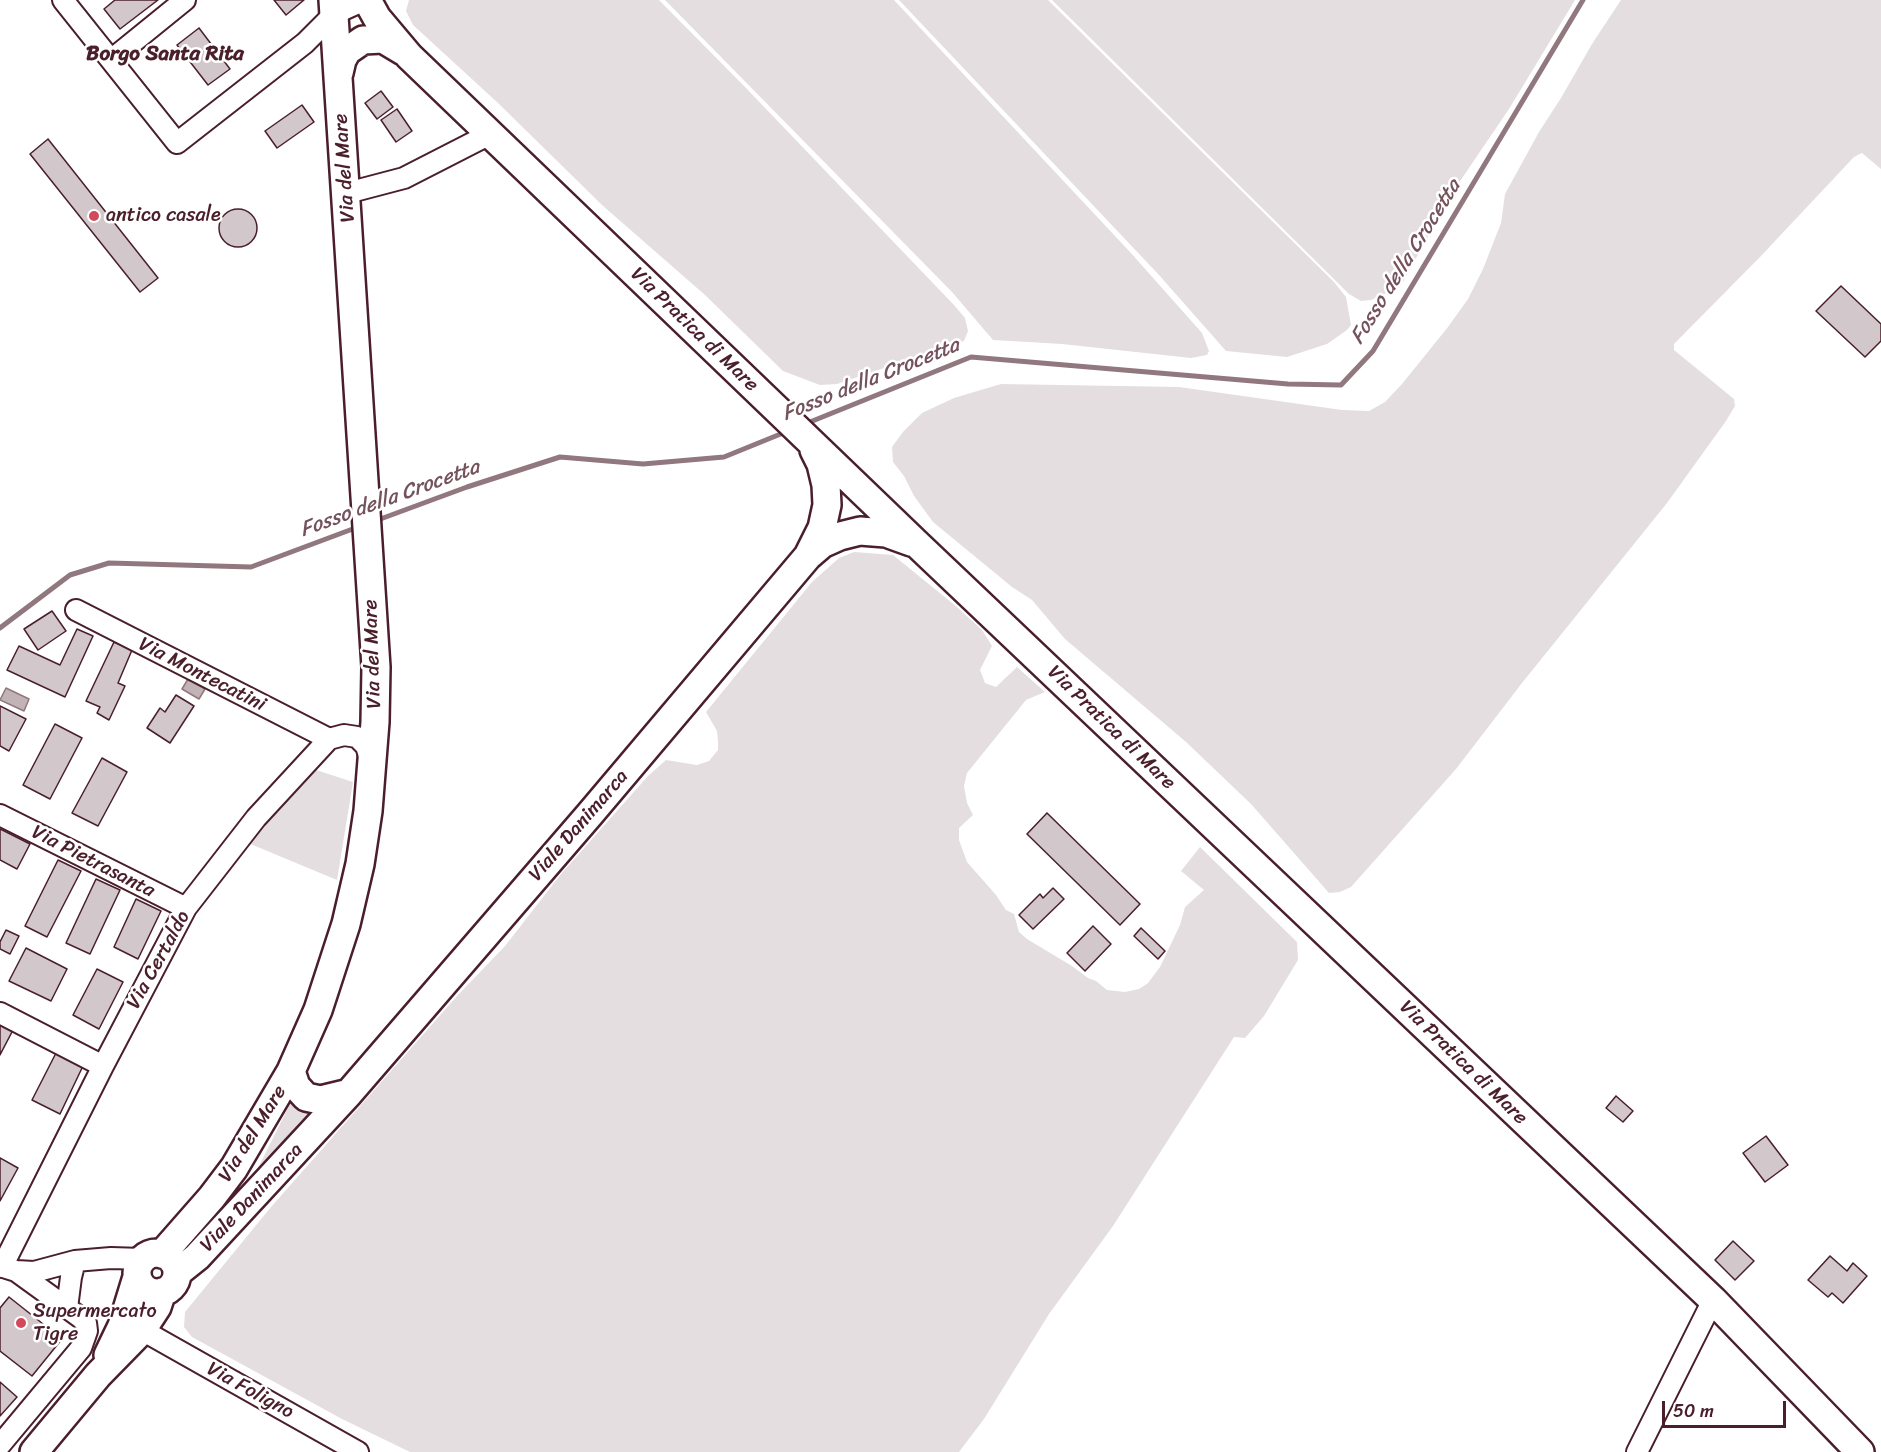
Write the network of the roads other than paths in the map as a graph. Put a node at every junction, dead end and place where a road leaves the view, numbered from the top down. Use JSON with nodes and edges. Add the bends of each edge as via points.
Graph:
{"nodes":[{"id":1,"x":63,"y":0,"type":"edge"},
{"id":2,"x":185,"y":0,"type":"edge"},
{"id":3,"x":366,"y":0,"type":"edge"},
{"id":4,"x":334,"y":7,"type":"edge"},
{"id":5,"x":409,"y":56,"type":"junction"},
{"id":6,"x":111,"y":60,"type":"junction"},
{"id":7,"x":339,"y":74,"type":"junction"},
{"id":8,"x":490,"y":134,"type":"junction"},
{"id":9,"x":346,"y":194,"type":"junction"},
{"id":10,"x":810,"y":441,"type":"junction"},
{"id":11,"x":918,"y":545,"type":"junction"},
{"id":12,"x":807,"y":556,"type":"junction"},
{"id":13,"x":76,"y":610,"type":"dead end"},
{"id":14,"x":329,"y":739,"type":"junction"},
{"id":15,"x":373,"y":768,"type":"junction"},
{"id":16,"x":0,"y":815,"type":"edge"},
{"id":17,"x":186,"y":908,"type":"junction"},
{"id":18,"x":0,"y":1013,"type":"edge"},
{"id":19,"x":103,"y":1066,"type":"junction"},
{"id":20,"x":291,"y":1071,"type":"junction"},
{"id":21,"x":349,"y":1093,"type":"junction"},
{"id":22,"x":75,"y":1261,"type":"junction"},
{"id":23,"x":6,"y":1268,"type":"edge"},
{"id":24,"x":156,"y":1271,"type":"junction"},
{"id":25,"x":1713,"y":1300,"type":"junction"},
{"id":26,"x":67,"y":1308,"type":"junction"},
{"id":27,"x":142,"y":1330,"type":"junction"},
{"id":28,"x":98,"y":1375,"type":"junction"},
{"id":29,"x":0,"y":1445,"type":"edge"},
{"id":30,"x":34,"y":1452,"type":"edge"},
{"id":31,"x":358,"y":1452,"type":"edge"},
{"id":32,"x":1637,"y":1452,"type":"edge"},
{"id":33,"x":1860,"y":1452,"type":"edge"}],
"edges":[{"from":1,"to":6,"type":"street"},
{"from":2,"to":6,"type":"street"},
{"from":3,"to":4,"type":"street"},
{"from":3,"to":5,"type":"main road","name":"Via Pratica di Mare"},
{"from":4,"to":6,"type":"street","via":[[305,43],[177,143]]},
{"from":4,"to":7,"type":"main road","name":"Via del Mare"},
{"from":5,"to":7,"type":"main road","via":[[383,39],[363,40],[347,51]]},
{"from":5,"to":8,"type":"main road","name":"Via Pratica di Mare"},
{"from":7,"to":9,"type":"main road","name":"Via del Mare"},
{"from":8,"to":9,"type":"street","via":[[404,178]]},
{"from":8,"to":10,"type":"main road","name":"Via Pratica di Mare"},
{"from":9,"to":15,"type":"main road","name":"Via del Mare","via":[[376,667]]},
{"from":10,"to":11,"type":"main road","name":"Via Pratica di Mare"},
{"from":10,"to":12,"type":"main road","name":"Viale Danimarca","via":[[821,464],[826,505],[822,528]]},
{"from":11,"to":12,"type":"main road","name":"Viale Danimarca","via":[[886,532],[860,531],[822,544]]},
{"from":11,"to":25,"type":"main road","name":"Via Pratica di Mare"},
{"from":12,"to":21,"type":"main road","name":"Viale Danimarca"},
{"from":13,"to":14,"type":"street","name":"Via Montecatini"},
{"from":14,"to":15,"type":"street","via":[[357,737],[366,746]]},
{"from":14,"to":17,"type":"street","name":"Via Certaldo","via":[[256,818]]},
{"from":15,"to":20,"type":"main road","name":"Via del Mare","via":[[360,864],[346,924],[318,1011]]},
{"from":16,"to":17,"type":"street","name":"Via Pietrasanta"},
{"from":17,"to":19,"type":"street","name":"Via Certaldo"},
{"from":18,"to":19,"type":"street"},
{"from":19,"to":23,"type":"street","name":"Via Certaldo"},
{"from":20,"to":21,"type":"main road","via":[[296,1086],[306,1097],[320,1100]]},
{"from":20,"to":24,"type":"main road","name":"Via del Mare","via":[[234,1168]]},
{"from":21,"to":24,"type":"main road","name":"Viale Danimarca","via":[[197,1257]]},
{"from":22,"to":23,"type":"street","via":[[34,1272]]},
{"from":22,"to":24,"type":"street","via":[[111,1258]]},
{"from":22,"to":26,"type":"street"},
{"from":23,"to":26,"type":"street"},
{"from":24,"to":27,"type":"main road","name":"Viale Danimarca","via":[[157,1307]]},
{"from":24,"to":28,"type":"main road"},
{"from":25,"to":32,"type":"street"},
{"from":25,"to":33,"type":"main road","name":"Via Pratica di Mare"},
{"from":26,"to":29,"type":"street","via":[[86,1323],[81,1348]]},
{"from":27,"to":28,"type":"main road","name":"Viale Danimarca"},
{"from":27,"to":31,"type":"street","name":"Via Foligno"},
{"from":28,"to":30,"type":"main road","name":"Viale Danimarca"}]}
